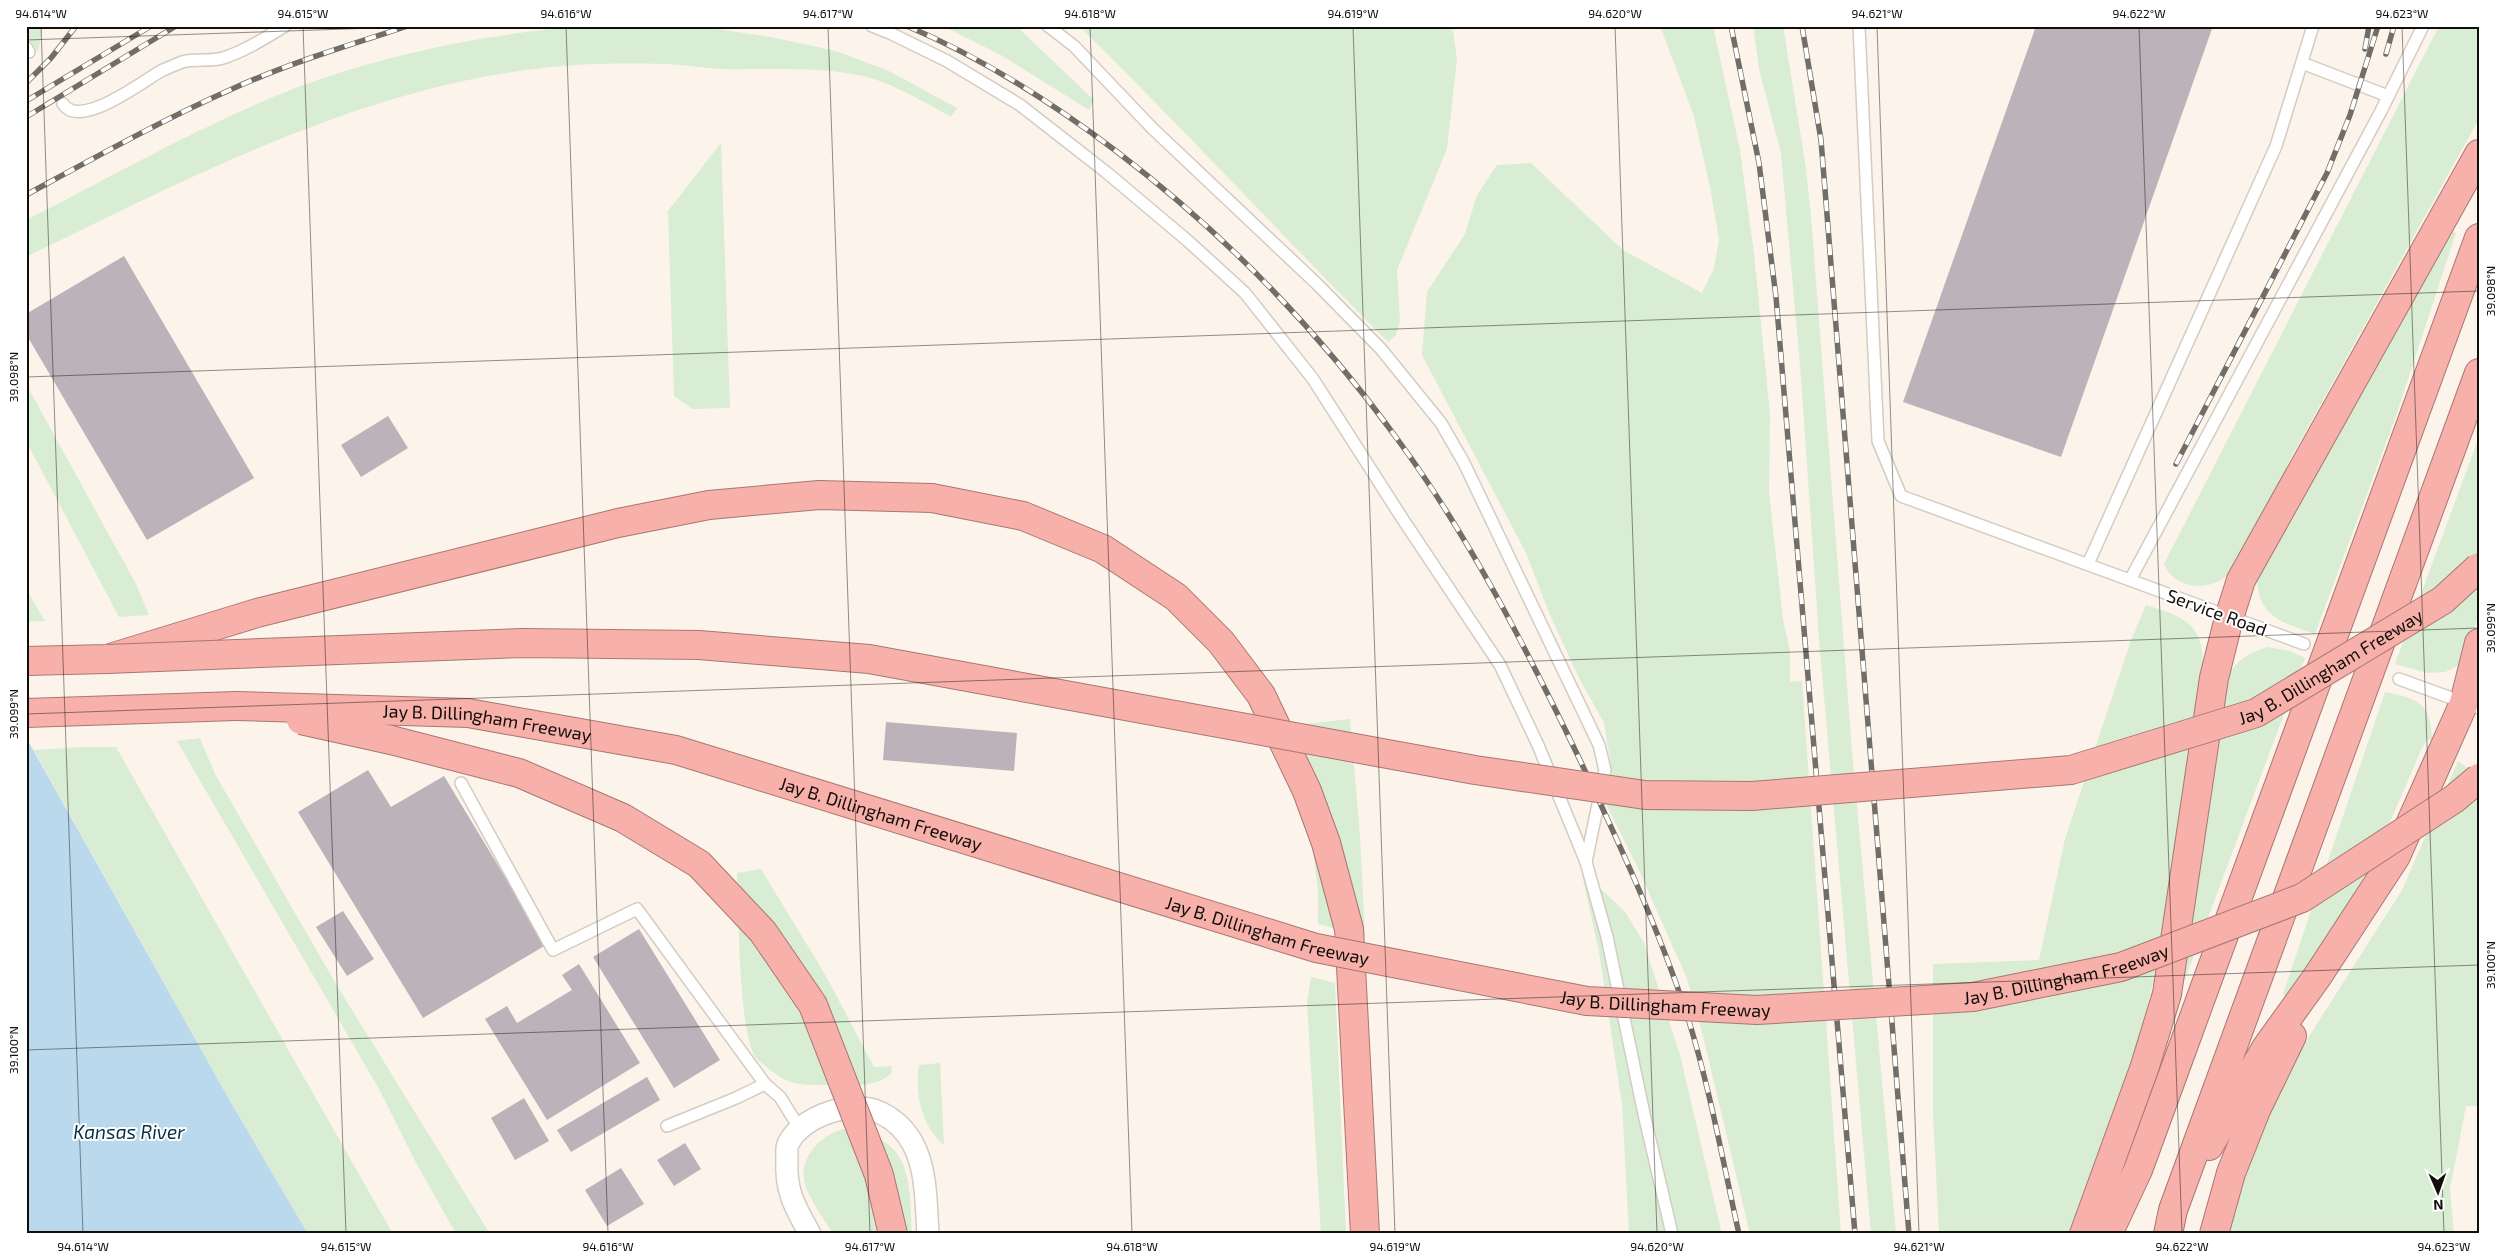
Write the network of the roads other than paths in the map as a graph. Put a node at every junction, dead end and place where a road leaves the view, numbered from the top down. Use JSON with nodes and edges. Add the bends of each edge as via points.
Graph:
{"nodes":[{"id":1,"x":285,"y":26,"type":"edge"},
{"id":2,"x":872,"y":26,"type":"edge"},
{"id":3,"x":1048,"y":26,"type":"edge"},
{"id":4,"x":1859,"y":26,"type":"edge"},
{"id":5,"x":2313,"y":26,"type":"edge"},
{"id":6,"x":2423,"y":26,"type":"edge"},
{"id":7,"x":2302,"y":63,"type":"junction"},
{"id":8,"x":2388,"y":96,"type":"junction"},
{"id":9,"x":63,"y":104,"type":"dead end"},
{"id":10,"x":2479,"y":154,"type":"edge"},
{"id":11,"x":2479,"y":238,"type":"edge"},
{"id":12,"x":2479,"y":373,"type":"edge"},
{"id":13,"x":2088,"y":564,"type":"junction"},
{"id":14,"x":2479,"y":567,"type":"edge"},
{"id":15,"x":2130,"y":580,"type":"junction"},
{"id":16,"x":2228,"y":618,"type":"junction"},
{"id":17,"x":2479,"y":643,"type":"edge"},
{"id":18,"x":2304,"y":644,"type":"dead end"},
{"id":19,"x":107,"y":659,"type":"junction"},
{"id":20,"x":26,"y":661,"type":"edge"},
{"id":21,"x":2399,"y":679,"type":"dead end"},
{"id":22,"x":2471,"y":705,"type":"edge"},
{"id":23,"x":236,"y":706,"type":"junction"},
{"id":24,"x":26,"y":712,"type":"edge"},
{"id":25,"x":2479,"y":778,"type":"edge"},
{"id":26,"x":461,"y":783,"type":"dead end"},
{"id":27,"x":1586,"y":862,"type":"junction"},
{"id":28,"x":2317,"y":977,"type":"junction"},
{"id":29,"x":765,"y":1084,"type":"junction"},
{"id":30,"x":667,"y":1126,"type":"dead end"},
{"id":31,"x":800,"y":1129,"type":"junction"},
{"id":32,"x":2138,"y":1170,"type":"junction"},
{"id":33,"x":2170,"y":1222,"type":"edge"},
{"id":34,"x":810,"y":1234,"type":"edge"},
{"id":35,"x":893,"y":1234,"type":"edge"},
{"id":36,"x":928,"y":1234,"type":"edge"},
{"id":37,"x":1365,"y":1234,"type":"edge"},
{"id":38,"x":1672,"y":1234,"type":"edge"},
{"id":39,"x":2084,"y":1234,"type":"edge"},
{"id":40,"x":2108,"y":1234,"type":"edge"},
{"id":41,"x":2123,"y":1234,"type":"edge"},
{"id":42,"x":2214,"y":1234,"type":"edge"}],
"edges":[{"from":1,"to":9,"type":"lane","via":[[224,58],[183,62],[161,71],[101,106],[80,112],[71,111]]},
{"from":2,"to":27,"type":"lane","via":[[947,61],[1020,105],[1129,190],[1245,293],[1313,379],[1500,665],[1538,745]]},
{"from":3,"to":27,"type":"lane","via":[[1074,46],[1152,128],[1323,290],[1381,349],[1441,423],[1464,463],[1599,745],[1605,770]]},
{"from":4,"to":13,"type":"lane","name":"Service Road","via":[[1878,441],[1885,460],[1901,496]]},
{"from":5,"to":7,"type":"lane"},
{"from":6,"to":8,"type":"lane"},
{"from":7,"to":8,"type":"lane"},
{"from":7,"to":13,"type":"lane","via":[[2276,146]]},
{"from":8,"to":15,"type":"lane"},
{"from":10,"to":16,"type":"highway","via":[[2241,580]]},
{"from":11,"to":32,"type":"highway"},
{"from":12,"to":33,"type":"highway"},
{"from":13,"to":15,"type":"lane","name":"Service Road"},
{"from":14,"to":19,"type":"highway","name":"Jay B. Dillingham Freeway","bridge":true,"via":[[2443,600],[2256,713],[2071,770],[1752,796],[1645,795],[1474,770],[870,659],[699,645],[523,643]]},
{"from":15,"to":16,"type":"lane","name":"Service Road"},
{"from":16,"to":18,"type":"lane","name":"Service Road"},
{"from":16,"to":39,"type":"highway","via":[[2214,678],[2167,994],[2145,1066]]},
{"from":17,"to":22,"type":"highway"},
{"from":19,"to":20,"type":"highway","name":"Jay B. Dillingham Freeway"},
{"from":19,"to":37,"type":"highway","bridge":true,"via":[[257,613],[618,523],[709,505],[819,496],[932,498],[1023,516],[1103,548],[1176,597],[1221,642],[1261,695],[1307,791],[1326,843],[1349,929]]},
{"from":21,"to":22,"type":"lane"},
{"from":22,"to":28,"type":"highway","via":[[2396,856]]},
{"from":23,"to":24,"type":"highway","name":"Jay B. Dillingham Freeway"},
{"from":23,"to":25,"type":"highway","name":"Jay B. Dillingham Freeway","bridge":true,"via":[[468,713],[676,750],[1316,948],[1587,1001],[1757,1010],[1974,997],[2121,967],[2302,898],[2454,799]]},
{"from":23,"to":35,"type":"highway","bridge":true,"via":[[391,740],[519,773],[623,818],[699,864],[763,932],[813,1005],[879,1175]]},
{"from":26,"to":29,"type":"lane","via":[[553,950],[637,909]]},
{"from":27,"to":38,"type":"lane","via":[[1607,936]]},
{"from":28,"to":33,"type":"highway","via":[[2266,1048]]},
{"from":28,"to":42,"type":"highway","via":[[2256,1110],[2231,1173]]},
{"from":29,"to":30,"type":"lane"},
{"from":29,"to":31,"type":"lane","via":[[780,1097]]},
{"from":31,"to":34,"type":"street","via":[[788,1145],[786,1171],[789,1196]]},
{"from":31,"to":36,"type":"street","via":[[833,1111],[861,1109],[880,1112],[900,1125],[914,1144],[922,1165]]},
{"from":32,"to":40,"type":"highway"},
{"from":32,"to":41,"type":"highway"}]}
